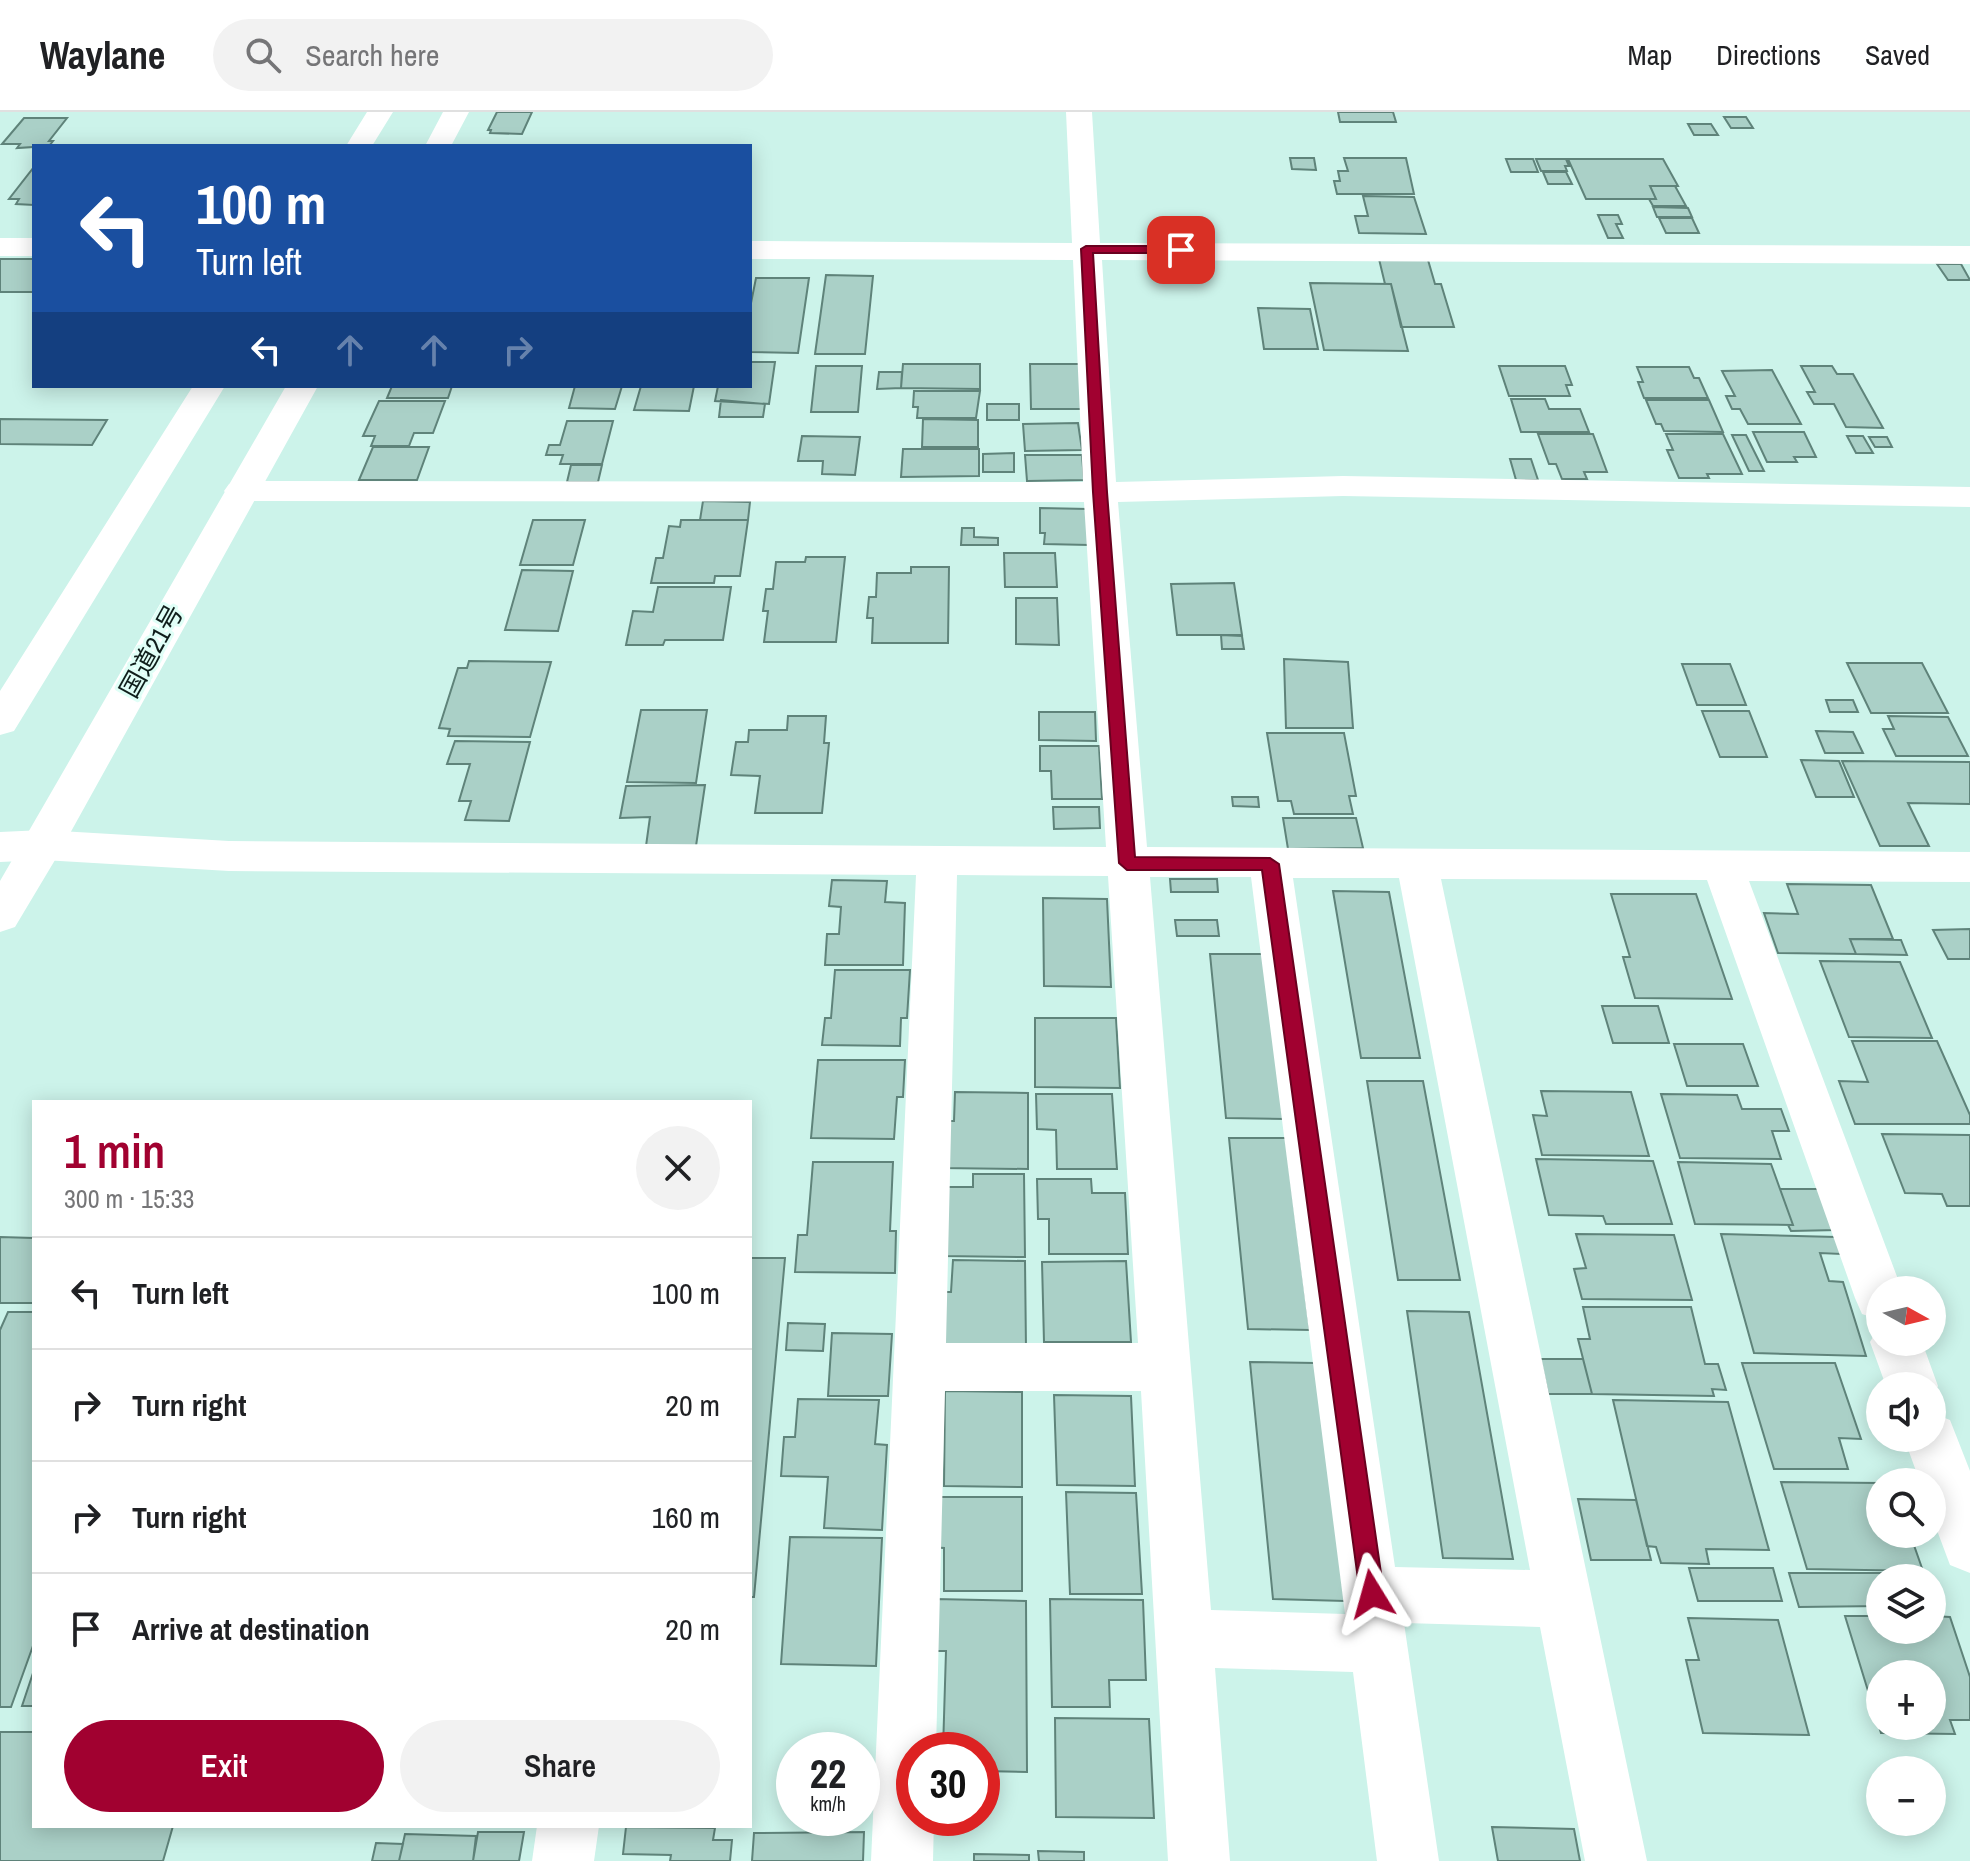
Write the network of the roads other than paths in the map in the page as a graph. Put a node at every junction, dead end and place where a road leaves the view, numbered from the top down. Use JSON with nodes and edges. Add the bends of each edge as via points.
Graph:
{"nodes":[{"id":1,"x":380,"y":112,"type":"edge"},
{"id":2,"x":456,"y":112,"type":"edge"},
{"id":3,"x":1079,"y":112,"type":"edge"},
{"id":4,"x":360,"y":144,"type":"edge"},
{"id":5,"x":439,"y":144,"type":"edge"},
{"id":6,"x":0,"y":247,"type":"edge"},
{"id":7,"x":32,"y":247,"type":"edge"},
{"id":8,"x":1086,"y":249,"type":"junction"},
{"id":9,"x":752,"y":250,"type":"edge"},
{"id":10,"x":1970,"y":255,"type":"edge"},
{"id":11,"x":208,"y":388,"type":"edge"},
{"id":12,"x":301,"y":388,"type":"edge"},
{"id":13,"x":241,"y":491,"type":"junction"},
{"id":14,"x":1100,"y":492,"type":"junction"},
{"id":15,"x":1970,"y":497,"type":"edge"},
{"id":16,"x":0,"y":722,"type":"edge"},
{"id":17,"x":43,"y":845,"type":"junction"},
{"id":18,"x":0,"y":847,"type":"edge"},
{"id":19,"x":937,"y":860,"type":"junction"},
{"id":20,"x":1127,"y":863,"type":"junction"},
{"id":21,"x":1270,"y":864,"type":"junction"},
{"id":22,"x":1417,"y":865,"type":"junction"},
{"id":23,"x":1723,"y":866,"type":"junction"},
{"id":24,"x":1970,"y":867,"type":"edge"},
{"id":25,"x":0,"y":916,"type":"edge"},
{"id":26,"x":1872,"y":1276,"type":"edge"},
{"id":27,"x":919,"y":1367,"type":"junction"},
{"id":28,"x":1166,"y":1367,"type":"junction"},
{"id":29,"x":1936,"y":1452,"type":"edge"},
{"id":30,"x":1970,"y":1546,"type":"edge"},
{"id":31,"x":1563,"y":1599,"type":"junction"},
{"id":32,"x":1375,"y":1619,"type":"junction"},
{"id":33,"x":1184,"y":1638,"type":"junction"},
{"id":34,"x":568,"y":1828,"type":"edge"},
{"id":35,"x":563,"y":1861,"type":"edge"},
{"id":36,"x":902,"y":1861,"type":"edge"},
{"id":37,"x":1199,"y":1861,"type":"edge"},
{"id":38,"x":1408,"y":1861,"type":"edge"},
{"id":39,"x":1616,"y":1861,"type":"edge"}],
"edges":[{"from":1,"to":4,"type":"main road"},
{"from":2,"to":5,"type":"main road"},
{"from":3,"to":8,"type":"main road"},
{"from":6,"to":7,"type":"main road"},
{"from":8,"to":9,"type":"main road"},
{"from":8,"to":10,"type":"main road"},
{"from":8,"to":14,"type":"main road"},
{"from":11,"to":16,"type":"main road"},
{"from":12,"to":13,"type":"main road","name":"国道21号"},
{"from":13,"to":14,"type":"main road"},
{"from":13,"to":17,"type":"main road","name":"国道21号"},
{"from":14,"to":15,"type":"main road","via":[[1343,486]]},
{"from":14,"to":20,"type":"main road"},
{"from":17,"to":18,"type":"main road"},
{"from":17,"to":19,"type":"main road","via":[[229,856]]},
{"from":17,"to":25,"type":"main road","name":"国道21号"},
{"from":19,"to":20,"type":"main road"},
{"from":19,"to":27,"type":"main road"},
{"from":20,"to":21,"type":"main road"},
{"from":20,"to":28,"type":"main road"},
{"from":21,"to":22,"type":"main road"},
{"from":21,"to":32,"type":"main road"},
{"from":22,"to":23,"type":"main road"},
{"from":22,"to":31,"type":"main road"},
{"from":23,"to":24,"type":"main road"},
{"from":23,"to":26,"type":"main road"},
{"from":27,"to":28,"type":"main road"},
{"from":27,"to":36,"type":"main road"},
{"from":28,"to":33,"type":"main road"},
{"from":29,"to":30,"type":"main road"},
{"from":31,"to":32,"type":"main road"},
{"from":31,"to":39,"type":"main road"},
{"from":32,"to":33,"type":"main road"},
{"from":32,"to":38,"type":"main road"},
{"from":33,"to":37,"type":"main road"},
{"from":34,"to":35,"type":"main road"}]}
